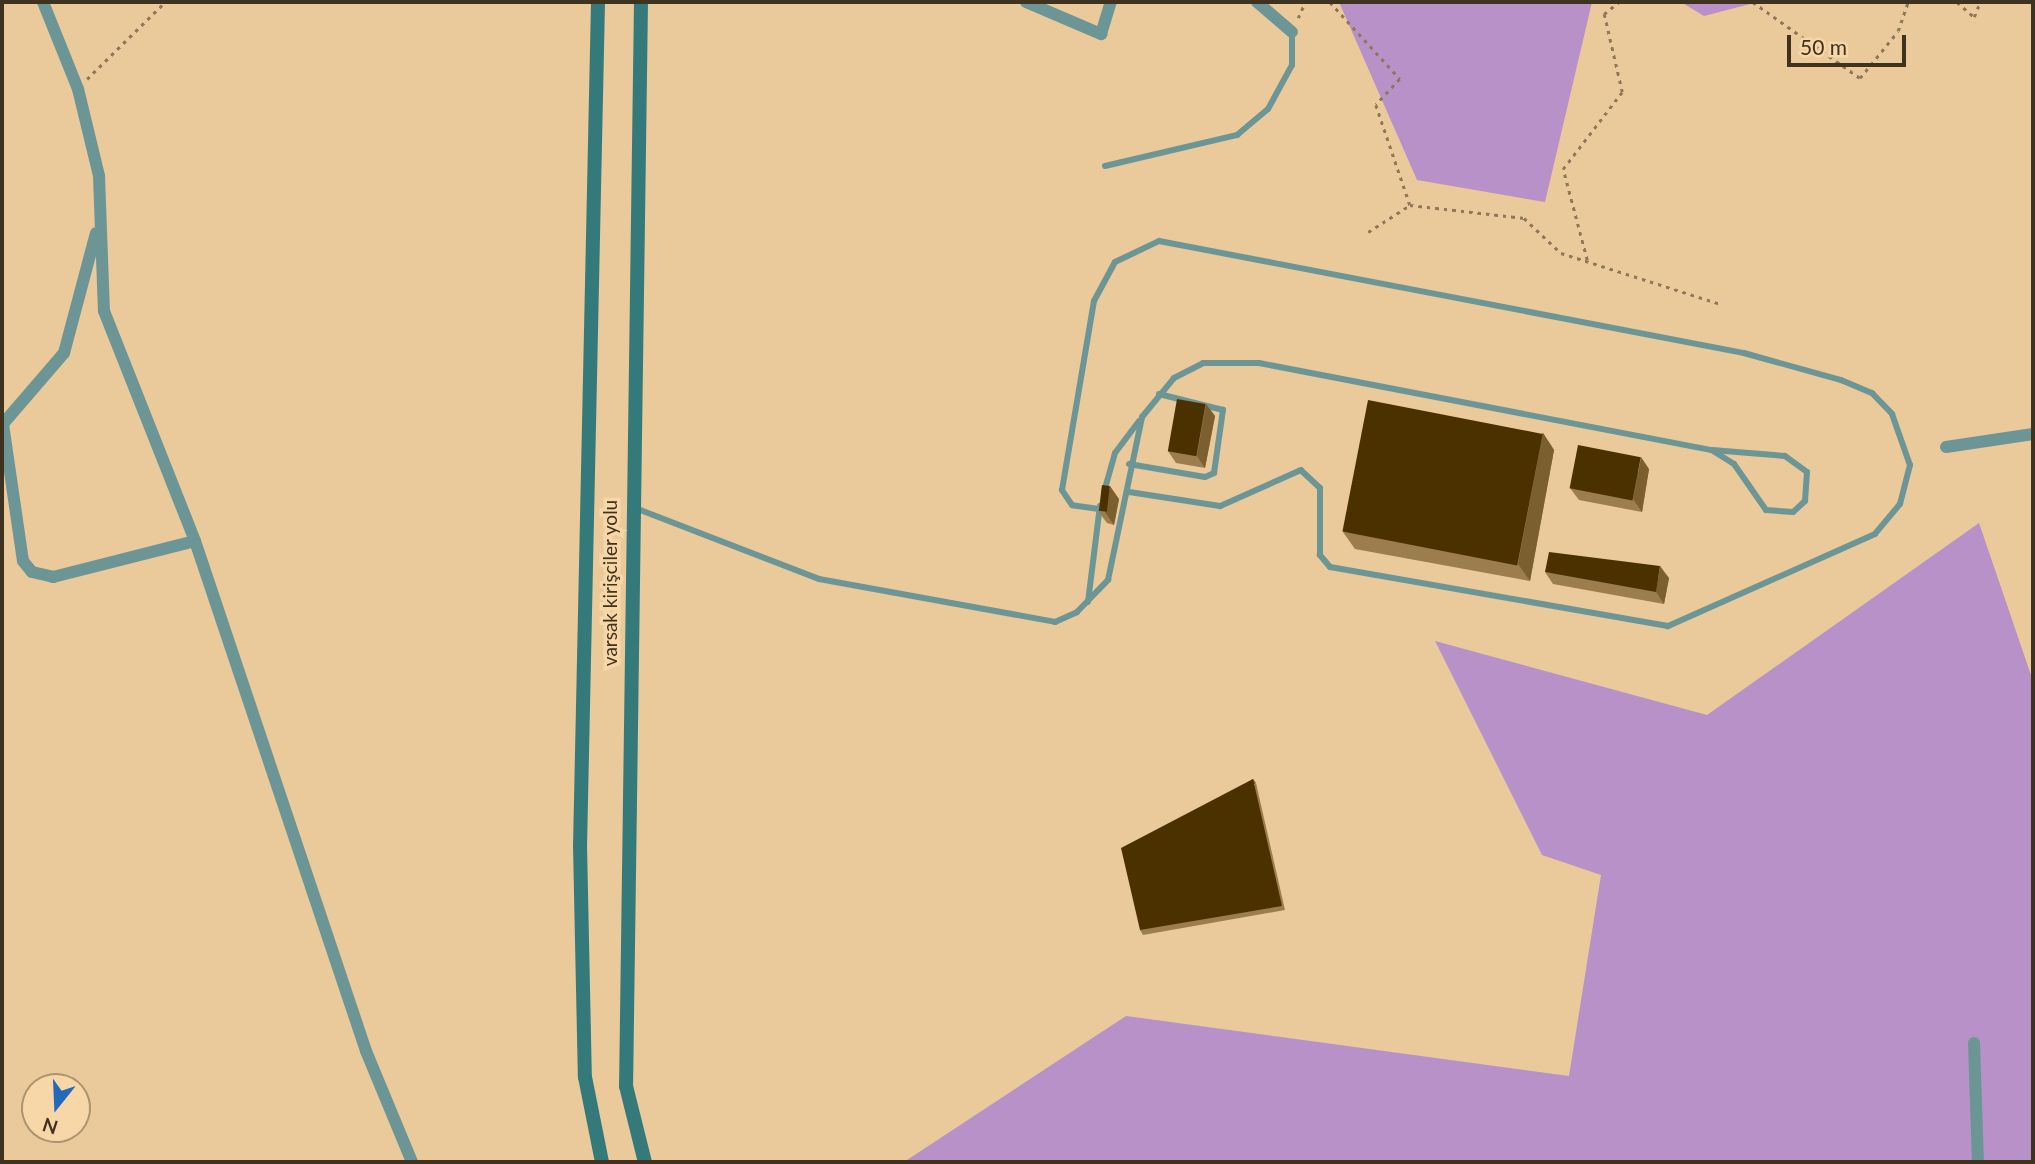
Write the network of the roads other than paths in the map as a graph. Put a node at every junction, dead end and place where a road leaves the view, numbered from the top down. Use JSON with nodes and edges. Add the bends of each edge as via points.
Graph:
{"nodes":[{"id":1,"x":43,"y":2,"type":"edge"},
{"id":2,"x":597,"y":2,"type":"edge"},
{"id":3,"x":641,"y":2,"type":"edge"},
{"id":4,"x":1026,"y":2,"type":"edge"},
{"id":5,"x":1111,"y":2,"type":"edge"},
{"id":6,"x":1257,"y":2,"type":"edge"},
{"id":7,"x":1292,"y":32,"type":"joint"},
{"id":8,"x":1105,"y":166,"type":"dead end"},
{"id":9,"x":100,"y":222,"type":"junction"},
{"id":10,"x":1159,"y":394,"type":"junction"},
{"id":11,"x":1142,"y":417,"type":"junction"},
{"id":12,"x":2,"y":424,"type":"edge"},
{"id":13,"x":2033,"y":434,"type":"edge"},
{"id":14,"x":1946,"y":447,"type":"dead end"},
{"id":15,"x":1712,"y":450,"type":"junction"},
{"id":16,"x":1129,"y":464,"type":"junction"},
{"id":17,"x":1129,"y":492,"type":"junction"},
{"id":18,"x":630,"y":506,"type":"junction"},
{"id":19,"x":1099,"y":509,"type":"junction"},
{"id":20,"x":195,"y":541,"type":"junction"},
{"id":21,"x":1088,"y":603,"type":"junction"},
{"id":22,"x":1973,"y":1043,"type":"dead end"},
{"id":23,"x":412,"y":1162,"type":"edge"},
{"id":24,"x":602,"y":1162,"type":"edge"},
{"id":25,"x":645,"y":1162,"type":"edge"},
{"id":26,"x":1978,"y":1162,"type":"edge"}],
"edges":[{"from":1,"to":9,"type":"street","via":[[78,89],[99,176]]},
{"from":2,"to":24,"type":"street","name":"varsak kirişciler yolu","via":[[580,845],[585,1077]]},
{"from":3,"to":18,"type":"street","name":"varsak kirişciler yolu"},
{"from":4,"to":5,"type":"street","via":[[1101,34]]},
{"from":6,"to":7,"type":"street"},
{"from":7,"to":8,"type":"lane","via":[[1292,65],[1268,109],[1237,135]]},
{"from":9,"to":12,"type":"street","via":[[64,353]]},
{"from":9,"to":20,"type":"street","via":[[104,311]]},
{"from":10,"to":11,"type":"lane"},
{"from":10,"to":15,"type":"lane","via":[[1187,369],[1237,360]]},
{"from":10,"to":16,"type":"lane","via":[[1223,410],[1214,473],[1205,477]]},
{"from":11,"to":16,"type":"lane"},
{"from":11,"to":19,"type":"lane","via":[[1115,453]]},
{"from":12,"to":20,"type":"street","via":[[23,561],[32,572],[53,577]]},
{"from":13,"to":14,"type":"street"},
{"from":15,"to":15,"type":"lane","via":[[1796,459],[1810,479],[1805,501],[1793,512],[1766,510],[1734,464]]},
{"from":16,"to":17,"type":"lane"},
{"from":17,"to":19,"type":"lane","via":[[1220,506],[1301,470],[1320,488],[1320,555],[1330,567],[1668,626],[1875,534],[1900,504],[1910,465],[1892,414],[1872,393],[1841,380],[1744,353],[1159,241],[1115,262],[1094,301],[1062,490],[1072,505]]},
{"from":17,"to":21,"type":"lane","via":[[1112,572]]},
{"from":18,"to":21,"type":"lane","via":[[819,579],[1040,622],[1068,618]]},
{"from":18,"to":25,"type":"street","name":"varsak kirişciler yolu","via":[[626,1086]]},
{"from":19,"to":21,"type":"lane"},
{"from":20,"to":23,"type":"street","via":[[366,1051]]},
{"from":22,"to":26,"type":"street"}]}
